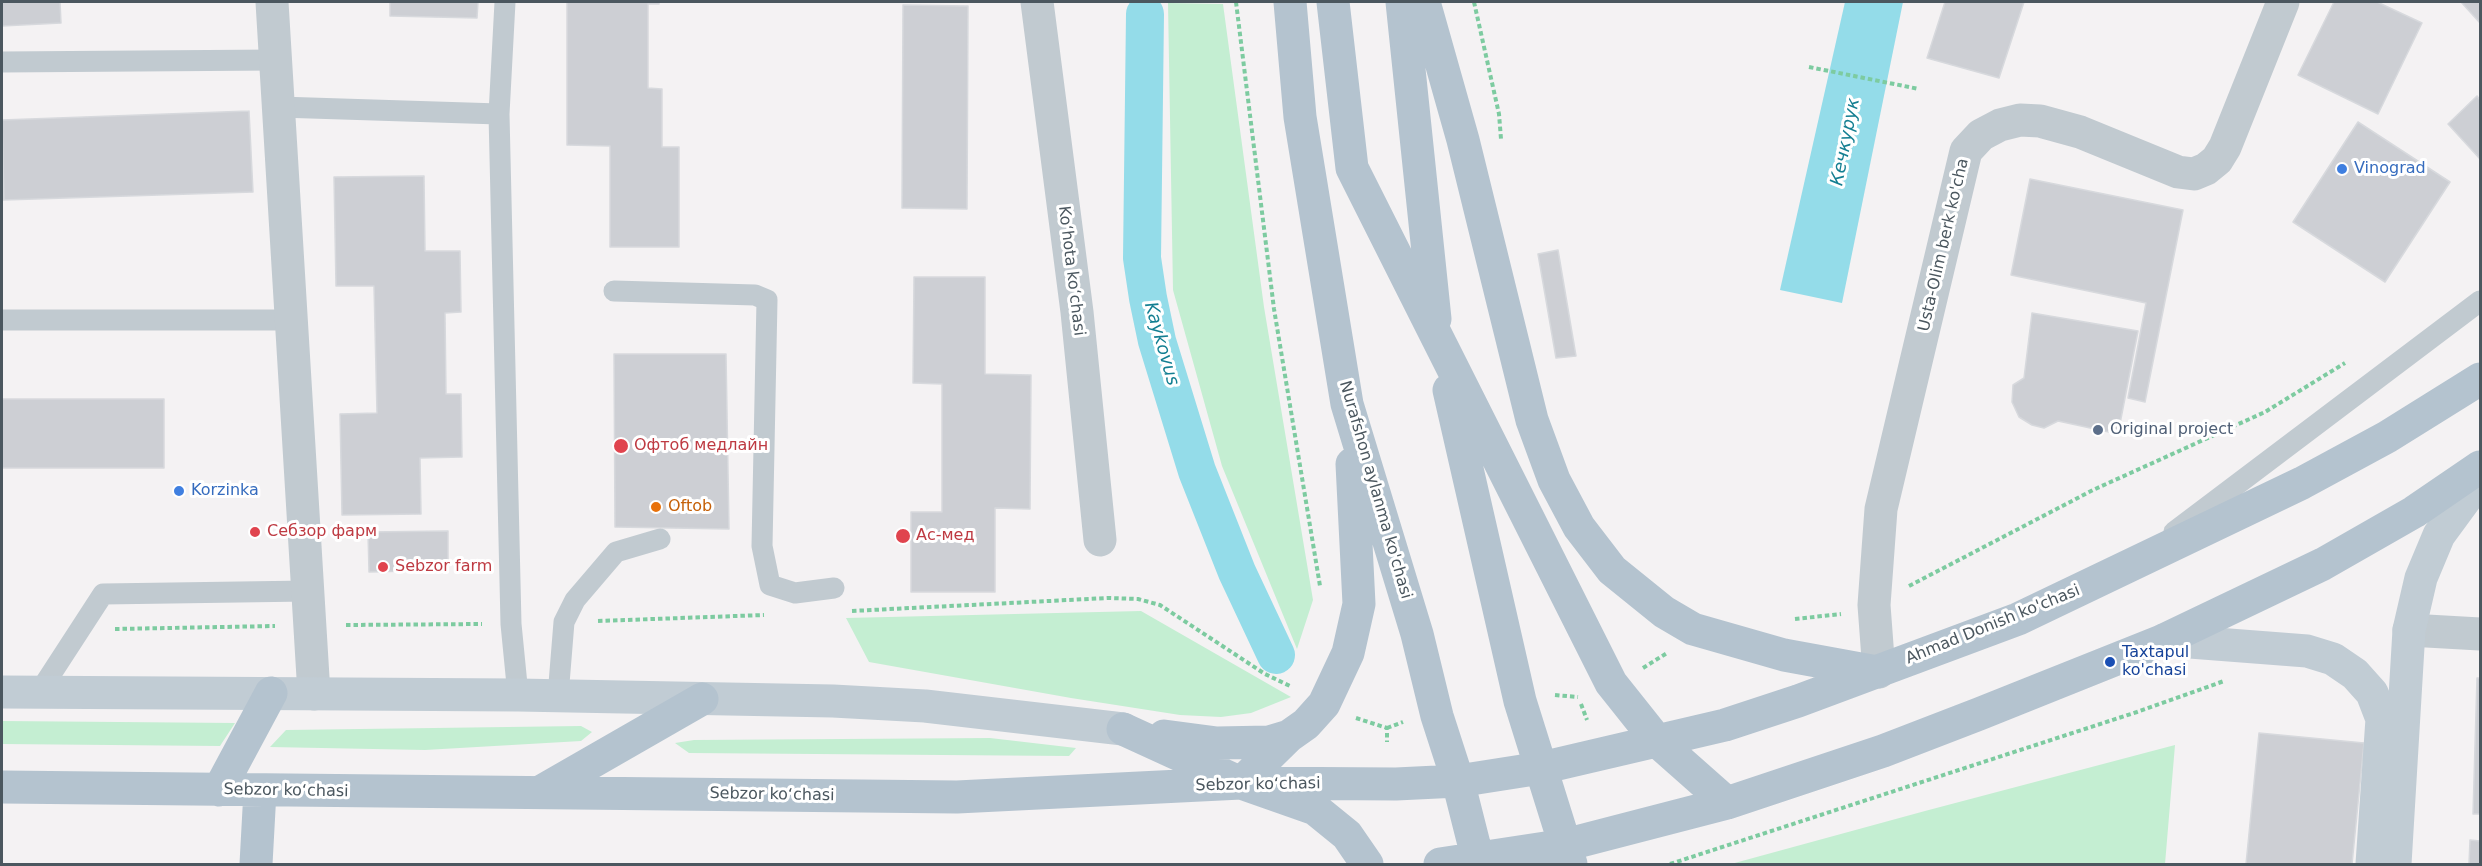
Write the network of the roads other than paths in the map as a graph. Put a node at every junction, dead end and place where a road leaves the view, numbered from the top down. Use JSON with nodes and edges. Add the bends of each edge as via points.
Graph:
{"nodes":[{"id":1,"x":272,"y":2,"type":"edge"},
{"id":2,"x":505,"y":2,"type":"edge"},
{"id":3,"x":1037,"y":2,"type":"edge"},
{"id":4,"x":1290,"y":2,"type":"edge"},
{"id":5,"x":1333,"y":2,"type":"edge"},
{"id":6,"x":1402,"y":2,"type":"edge"},
{"id":7,"x":1424,"y":2,"type":"edge"},
{"id":8,"x":2283,"y":2,"type":"edge"},
{"id":9,"x":276,"y":60,"type":"junction"},
{"id":10,"x":2,"y":62,"type":"edge"},
{"id":11,"x":279,"y":107,"type":"junction"},
{"id":12,"x":499,"y":114,"type":"junction"},
{"id":13,"x":614,"y":291,"type":"dead end"},
{"id":14,"x":2481,"y":301,"type":"edge"},
{"id":15,"x":2,"y":320,"type":"edge"},
{"id":16,"x":292,"y":320,"type":"junction"},
{"id":17,"x":1438,"y":342,"type":"junction"},
{"id":18,"x":2481,"y":379,"type":"edge"},
{"id":19,"x":1347,"y":404,"type":"junction"},
{"id":20,"x":2481,"y":467,"type":"edge"},
{"id":21,"x":2481,"y":479,"type":"edge"},
{"id":22,"x":660,"y":539,"type":"dead end"},
{"id":23,"x":1100,"y":540,"type":"dead end"},
{"id":24,"x":2131,"y":564,"type":"junction"},
{"id":25,"x":834,"y":588,"type":"dead end"},
{"id":26,"x":308,"y":591,"type":"junction"},
{"id":27,"x":2409,"y":630,"type":"junction"},
{"id":28,"x":2481,"y":634,"type":"edge"},
{"id":29,"x":2164,"y":640,"type":"junction"},
{"id":30,"x":1879,"y":672,"type":"junction"},
{"id":31,"x":40,"y":691,"type":"junction"},
{"id":32,"x":2,"y":692,"type":"edge"},
{"id":33,"x":271,"y":693,"type":"junction"},
{"id":34,"x":314,"y":693,"type":"junction"},
{"id":35,"x":518,"y":695,"type":"junction"},
{"id":36,"x":558,"y":696,"type":"junction"},
{"id":37,"x":702,"y":699,"type":"junction"},
{"id":38,"x":1124,"y":729,"type":"junction"},
{"id":39,"x":1289,"y":736,"type":"junction"},
{"id":40,"x":1658,"y":742,"type":"junction"},
{"id":41,"x":1541,"y":768,"type":"junction"},
{"id":42,"x":1458,"y":781,"type":"junction"},
{"id":43,"x":1241,"y":783,"type":"junction"},
{"id":44,"x":2,"y":787,"type":"edge"},
{"id":45,"x":219,"y":790,"type":"junction"},
{"id":46,"x":260,"y":791,"type":"junction"},
{"id":47,"x":539,"y":793,"type":"junction"},
{"id":48,"x":1727,"y":803,"type":"junction"},
{"id":49,"x":1568,"y":855,"type":"edge"},
{"id":50,"x":1479,"y":862,"type":"edge"},
{"id":51,"x":256,"y":864,"type":"edge"},
{"id":52,"x":1368,"y":864,"type":"edge"},
{"id":53,"x":1440,"y":864,"type":"edge"},
{"id":54,"x":2372,"y":864,"type":"edge"},
{"id":55,"x":2395,"y":864,"type":"edge"}],
"edges":[{"from":1,"to":9,"type":"street"},
{"from":2,"to":12,"type":"lane"},
{"from":3,"to":23,"type":"street","name":"Koʻhota koʻchasi","via":[[1077,312]]},
{"from":4,"to":19,"type":"main road","name":"Nurafshon aylanma ko'chasi","via":[[1300,117]]},
{"from":5,"to":17,"type":"main road","via":[[1352,168]]},
{"from":6,"to":17,"type":"main road"},
{"from":7,"to":30,"type":"main road","via":[[1463,140],[1532,420],[1554,480],[1579,527],[1612,570],[1664,612],[1693,629],[1784,655]]},
{"from":8,"to":30,"type":"street","name":"Usta-Olim berk ko'cha","via":[[2225,147],[2206,169],[2194,174],[2178,172],[2080,132],[2040,121],[2019,120],[2000,125],[1981,135],[1966,151],[1881,509],[1874,605]]},
{"from":9,"to":10,"type":"lane"},
{"from":9,"to":11,"type":"street"},
{"from":11,"to":12,"type":"lane"},
{"from":11,"to":16,"type":"street"},
{"from":12,"to":35,"type":"lane","via":[[511,624]]},
{"from":13,"to":25,"type":"lane","via":[[755,295],[766,300],[762,546],[770,585],[795,593]]},
{"from":14,"to":24,"type":"lane"},
{"from":15,"to":16,"type":"lane"},
{"from":16,"to":26,"type":"street"},
{"from":17,"to":40,"type":"main road","via":[[1611,683]]},
{"from":17,"to":41,"type":"main road","via":[[1520,701]]},
{"from":18,"to":24,"type":"main road","name":"Ahmad Donish ko'chasi","via":[[2312,478]]},
{"from":19,"to":39,"type":"main road","via":[[1358,546],[1357,621],[1348,653],[1323,704]]},
{"from":19,"to":42,"type":"main road","name":"Nurafshon aylanma ko'chasi"},
{"from":20,"to":29,"type":"main road","via":[[2414,512],[2323,564]]},
{"from":21,"to":27,"type":"street","via":[[2439,535],[2421,578]]},
{"from":22,"to":36,"type":"lane","via":[[616,552],[575,600],[564,622]]},
{"from":24,"to":30,"type":"main road","name":"Ahmad Donish ko'chasi","via":[[2018,619]]},
{"from":26,"to":31,"type":"lane","via":[[102,594]]},
{"from":26,"to":34,"type":"street"},
{"from":27,"to":28,"type":"street"},
{"from":27,"to":55,"type":"street"},
{"from":29,"to":48,"type":"main road","via":[[1883,751]]},
{"from":29,"to":54,"type":"street","via":[[2307,651],[2333,659],[2355,674],[2372,693],[2382,719]]},
{"from":30,"to":40,"type":"main road","name":"Ahmad Donish ko'chasi","via":[[1725,725]]},
{"from":31,"to":32,"type":"street"},
{"from":31,"to":33,"type":"street"},
{"from":33,"to":34,"type":"street"},
{"from":33,"to":45,"type":"main road"},
{"from":34,"to":35,"type":"street"},
{"from":35,"to":36,"type":"street"},
{"from":36,"to":37,"type":"street"},
{"from":37,"to":38,"type":"street","via":[[925,706]]},
{"from":37,"to":47,"type":"main road"},
{"from":38,"to":39,"type":"main road","via":[[1217,743],[1269,742]]},
{"from":38,"to":43,"type":"main road"},
{"from":39,"to":43,"type":"main road"},
{"from":40,"to":41,"type":"main road","name":"Ahmad Donish ko'chasi"},
{"from":40,"to":48,"type":"main road"},
{"from":41,"to":42,"type":"main road","name":"Sebzor ko‘chasi"},
{"from":41,"to":49,"type":"main road"},
{"from":42,"to":43,"type":"main road","name":"Sebzor ko‘chasi"},
{"from":42,"to":50,"type":"main road","name":"Nurafshon aylanma ko'chasi"},
{"from":43,"to":47,"type":"main road","name":"Sebzor ko‘chasi","via":[[957,797]]},
{"from":43,"to":52,"type":"main road","via":[[1315,809],[1347,835]]},
{"from":44,"to":45,"type":"main road","name":"Sebzor ko‘chasi"},
{"from":45,"to":46,"type":"main road","name":"Sebzor ko‘chasi"},
{"from":46,"to":47,"type":"main road","name":"Sebzor ko‘chasi"},
{"from":46,"to":51,"type":"main road"},
{"from":48,"to":49,"type":"main road"},
{"from":49,"to":50,"type":"main road"},
{"from":50,"to":53,"type":"main road"}]}
